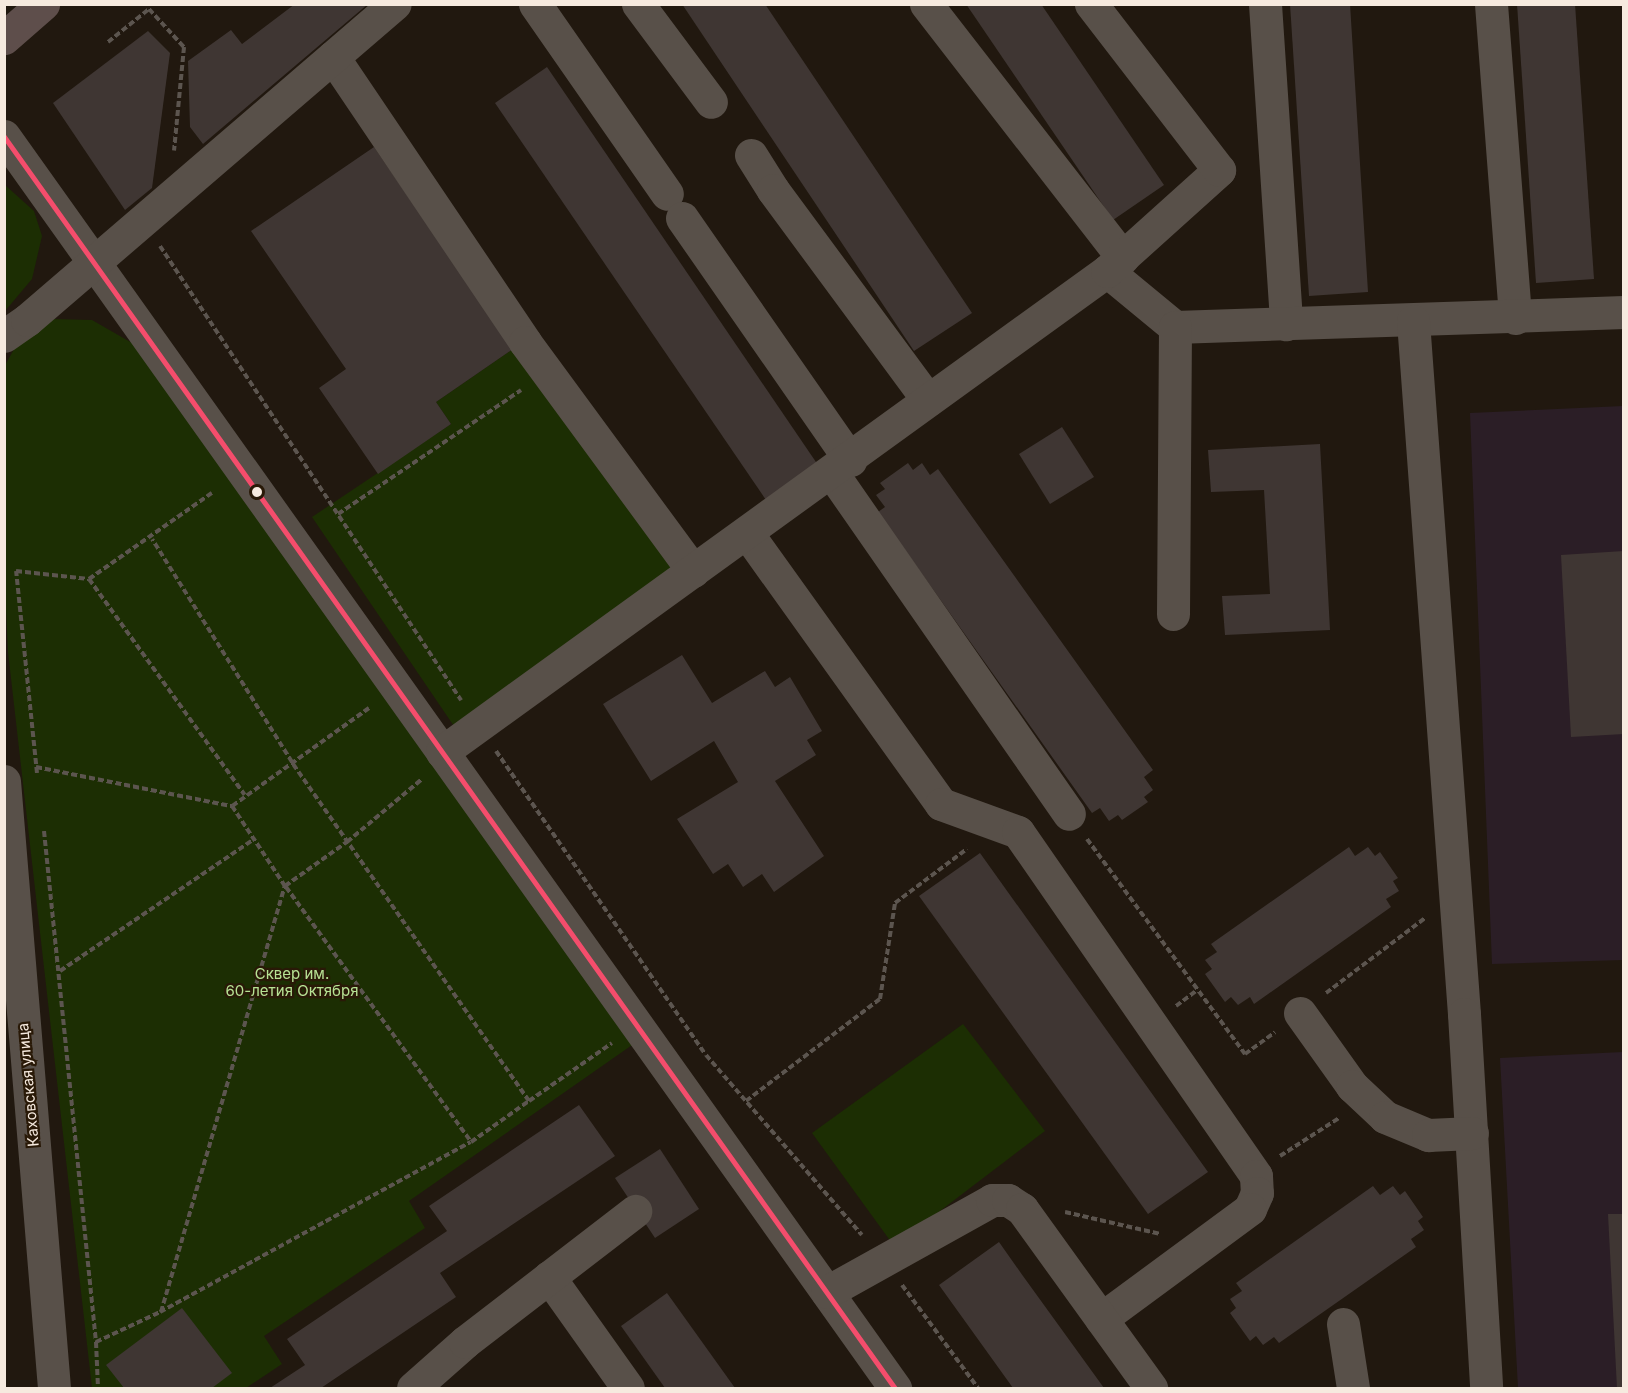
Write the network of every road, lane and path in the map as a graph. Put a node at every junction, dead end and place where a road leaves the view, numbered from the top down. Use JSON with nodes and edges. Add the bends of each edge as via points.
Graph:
{"nodes":[{"id":1,"x":395,"y":4,"type":"edge"},
{"id":2,"x":535,"y":4,"type":"edge"},
{"id":3,"x":638,"y":4,"type":"edge"},
{"id":4,"x":926,"y":4,"type":"edge"},
{"id":5,"x":1091,"y":4,"type":"edge"},
{"id":6,"x":1265,"y":4,"type":"edge"},
{"id":7,"x":1491,"y":4,"type":"edge"},
{"id":8,"x":37,"y":7,"type":"edge"},
{"id":9,"x":4,"y":38,"type":"edge"},
{"id":10,"x":108,"y":42,"type":"dead end"},
{"id":11,"x":333,"y":57,"type":"junction"},
{"id":12,"x":711,"y":102,"type":"dead end"},
{"id":13,"x":4,"y":136,"type":"edge"},
{"id":14,"x":751,"y":154,"type":"dead end"},
{"id":15,"x":173,"y":155,"type":"dead end"},
{"id":16,"x":144,"y":220,"type":"junction"},
{"id":17,"x":95,"y":262,"type":"junction"},
{"id":18,"x":1115,"y":265,"type":"junction"},
{"id":19,"x":1623,"y":312,"type":"edge"},
{"id":20,"x":1515,"y":318,"type":"junction"},
{"id":21,"x":1413,"y":321,"type":"junction"},
{"id":22,"x":1286,"y":324,"type":"junction"},
{"id":23,"x":1175,"y":327,"type":"junction"},
{"id":24,"x":4,"y":336,"type":"edge"},
{"id":25,"x":547,"y":372,"type":"junction"},
{"id":26,"x":928,"y":400,"type":"junction"},
{"id":27,"x":841,"y":467,"type":"junction"},
{"id":28,"x":212,"y":494,"type":"dead end"},
{"id":29,"x":338,"y":514,"type":"junction"},
{"id":30,"x":747,"y":533,"type":"junction"},
{"id":31,"x":152,"y":538,"type":"junction"},
{"id":32,"x":693,"y":571,"type":"junction"},
{"id":33,"x":89,"y":579,"type":"junction"},
{"id":34,"x":1173,"y":614,"type":"dead end"},
{"id":35,"x":369,"y":708,"type":"dead end"},
{"id":36,"x":478,"y":726,"type":"junction"},
{"id":37,"x":442,"y":752,"type":"junction"},
{"id":38,"x":292,"y":762,"type":"junction"},
{"id":39,"x":36,"y":766,"type":"junction"},
{"id":40,"x":38,"y":778,"type":"dead end"},
{"id":41,"x":421,"y":780,"type":"dead end"},
{"id":42,"x":4,"y":781,"type":"edge"},
{"id":43,"x":245,"y":795,"type":"junction"},
{"id":44,"x":231,"y":806,"type":"junction"},
{"id":45,"x":1069,"y":814,"type":"joint"},
{"id":46,"x":43,"y":823,"type":"dead end"},
{"id":47,"x":999,"y":825,"type":"junction"},
{"id":48,"x":254,"y":840,"type":"junction"},
{"id":49,"x":347,"y":842,"type":"junction"},
{"id":50,"x":285,"y":886,"type":"junction"},
{"id":51,"x":1396,"y":939,"type":"dead end"},
{"id":52,"x":60,"y":971,"type":"junction"},
{"id":53,"x":1300,"y":1013,"type":"junction"},
{"id":54,"x":637,"y":1026,"type":"junction"},
{"id":55,"x":14,"y":1035,"type":"edge"},
{"id":56,"x":529,"y":1101,"type":"junction"},
{"id":57,"x":746,"y":1101,"type":"junction"},
{"id":58,"x":1366,"y":1101,"type":"junction"},
{"id":59,"x":1472,"y":1133,"type":"junction"},
{"id":60,"x":471,"y":1142,"type":"junction"},
{"id":61,"x":1253,"y":1172,"type":"junction"},
{"id":62,"x":1022,"y":1209,"type":"junction"},
{"id":63,"x":635,"y":1211,"type":"dead end"},
{"id":64,"x":1168,"y":1235,"type":"dead end"},
{"id":65,"x":884,"y":1260,"type":"junction"},
{"id":66,"x":549,"y":1277,"type":"junction"},
{"id":67,"x":827,"y":1292,"type":"junction"},
{"id":68,"x":160,"y":1312,"type":"junction"},
{"id":69,"x":1101,"y":1319,"type":"junction"},
{"id":70,"x":1343,"y":1324,"type":"dead end"},
{"id":71,"x":96,"y":1342,"type":"junction"},
{"id":72,"x":54,"y":1389,"type":"edge"},
{"id":73,"x":98,"y":1389,"type":"edge"},
{"id":74,"x":413,"y":1389,"type":"edge"},
{"id":75,"x":628,"y":1389,"type":"edge"},
{"id":76,"x":895,"y":1389,"type":"edge"},
{"id":77,"x":978,"y":1389,"type":"edge"},
{"id":78,"x":1151,"y":1389,"type":"edge"},
{"id":79,"x":1353,"y":1389,"type":"edge"},
{"id":80,"x":1486,"y":1389,"type":"edge"}],
"edges":[{"from":1,"to":11,"type":"street"},
{"from":2,"to":27,"type":"street","via":[[674,206]]},
{"from":3,"to":12,"type":"street"},
{"from":4,"to":18,"type":"street"},
{"from":5,"to":18,"type":"street","via":[[1219,170]]},
{"from":6,"to":22,"type":"street"},
{"from":7,"to":20,"type":"street"},
{"from":8,"to":9,"type":"main road"},
{"from":10,"to":15,"type":"path","via":[[149,9],[184,47]]},
{"from":11,"to":16,"type":"street"},
{"from":11,"to":25,"type":"street"},
{"from":13,"to":17,"type":"street"},
{"from":14,"to":26,"type":"street","via":[[772,190]]},
{"from":16,"to":17,"type":"street"},
{"from":16,"to":29,"type":"path"},
{"from":17,"to":24,"type":"street"},
{"from":17,"to":37,"type":"street"},
{"from":18,"to":23,"type":"street"},
{"from":18,"to":26,"type":"street"},
{"from":19,"to":20,"type":"street"},
{"from":20,"to":21,"type":"street"},
{"from":21,"to":22,"type":"street"},
{"from":21,"to":59,"type":"street"},
{"from":22,"to":23,"type":"street"},
{"from":23,"to":34,"type":"street"},
{"from":25,"to":29,"type":"path"},
{"from":25,"to":32,"type":"street"},
{"from":26,"to":27,"type":"street"},
{"from":27,"to":30,"type":"street"},
{"from":27,"to":45,"type":"street"},
{"from":28,"to":31,"type":"path"},
{"from":29,"to":36,"type":"path"},
{"from":30,"to":32,"type":"street"},
{"from":30,"to":47,"type":"street","via":[[941,804]]},
{"from":31,"to":33,"type":"path"},
{"from":31,"to":38,"type":"path"},
{"from":32,"to":36,"type":"street"},
{"from":33,"to":39,"type":"path","via":[[16,571]]},
{"from":33,"to":43,"type":"path"},
{"from":35,"to":38,"type":"path"},
{"from":36,"to":37,"type":"street"},
{"from":36,"to":57,"type":"path","via":[[706,1055]]},
{"from":37,"to":54,"type":"street"},
{"from":38,"to":43,"type":"path"},
{"from":38,"to":49,"type":"path"},
{"from":39,"to":40,"type":"path"},
{"from":39,"to":44,"type":"path"},
{"from":41,"to":49,"type":"path"},
{"from":42,"to":55,"type":"street","name":"Каховская улица"},
{"from":43,"to":44,"type":"path"},
{"from":44,"to":48,"type":"path"},
{"from":45,"to":53,"type":"path","via":[[1245,1054]]},
{"from":46,"to":52,"type":"path"},
{"from":47,"to":57,"type":"path","via":[[895,903],[880,999]]},
{"from":47,"to":61,"type":"street","via":[[1018,832]]},
{"from":48,"to":50,"type":"path"},
{"from":48,"to":52,"type":"path"},
{"from":49,"to":50,"type":"path"},
{"from":49,"to":56,"type":"path"},
{"from":50,"to":60,"type":"path"},
{"from":50,"to":68,"type":"path"},
{"from":51,"to":53,"type":"path"},
{"from":52,"to":71,"type":"path"},
{"from":53,"to":58,"type":"street"},
{"from":54,"to":56,"type":"path"},
{"from":54,"to":67,"type":"street"},
{"from":55,"to":72,"type":"street","name":"Каховская улица"},
{"from":56,"to":60,"type":"path"},
{"from":57,"to":65,"type":"path"},
{"from":58,"to":59,"type":"street","via":[[1385,1117],[1428,1135]]},
{"from":58,"to":61,"type":"path"},
{"from":59,"to":80,"type":"street"},
{"from":60,"to":68,"type":"path"},
{"from":61,"to":69,"type":"street","via":[[1257,1194],[1250,1209]]},
{"from":62,"to":64,"type":"path","via":[[1070,1213],[1121,1228]]},
{"from":62,"to":65,"type":"street","via":[[1008,1200],[992,1200]]},
{"from":62,"to":69,"type":"street"},
{"from":63,"to":66,"type":"street"},
{"from":65,"to":67,"type":"street"},
{"from":65,"to":77,"type":"path"},
{"from":66,"to":74,"type":"street","via":[[465,1342]]},
{"from":66,"to":75,"type":"street"},
{"from":67,"to":76,"type":"street"},
{"from":68,"to":71,"type":"path"},
{"from":69,"to":78,"type":"street"},
{"from":70,"to":79,"type":"street"},
{"from":71,"to":73,"type":"path"}]}
